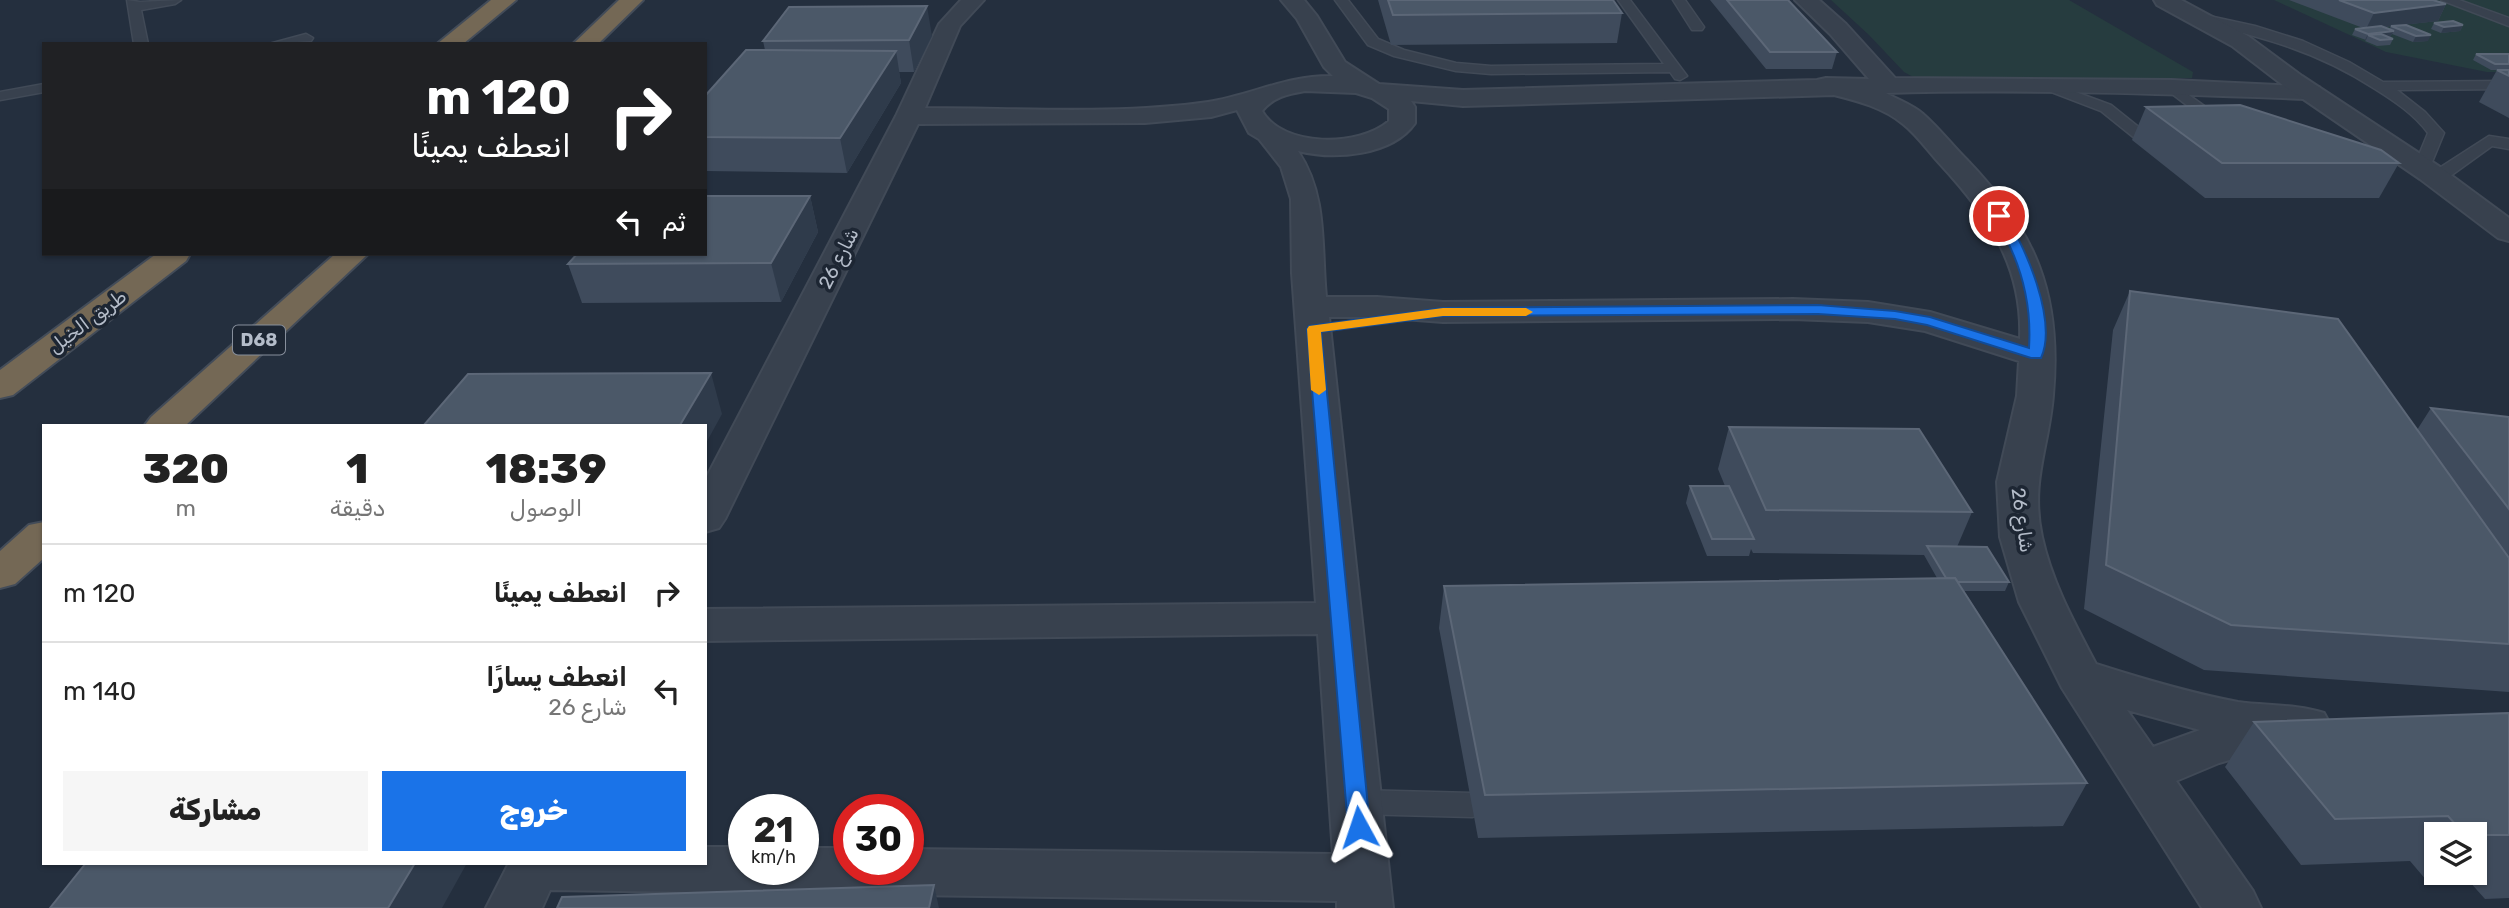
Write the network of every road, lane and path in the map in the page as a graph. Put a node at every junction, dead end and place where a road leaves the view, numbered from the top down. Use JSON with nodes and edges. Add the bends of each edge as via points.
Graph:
{"nodes":[{"id":1,"x":175,"y":0,"type":"edge"},
{"id":2,"x":505,"y":0,"type":"edge"},
{"id":3,"x":632,"y":0,"type":"edge"},
{"id":4,"x":973,"y":0,"type":"edge"},
{"id":5,"x":1292,"y":0,"type":"edge"},
{"id":6,"x":1341,"y":0,"type":"edge"},
{"id":7,"x":1624,"y":0,"type":"edge"},
{"id":8,"x":1679,"y":0,"type":"edge"},
{"id":9,"x":1805,"y":0,"type":"edge"},
{"id":10,"x":2165,"y":0,"type":"edge"},
{"id":11,"x":2447,"y":0,"type":"edge"},
{"id":12,"x":134,"y":4,"type":"edge"},
{"id":13,"x":2200,"y":18,"type":"junction"},
{"id":14,"x":2509,"y":22,"type":"edge"},
{"id":15,"x":1697,"y":27,"type":"dead end"},
{"id":16,"x":306,"y":38,"type":"dead end"},
{"id":17,"x":141,"y":42,"type":"edge"},
{"id":18,"x":286,"y":42,"type":"edge"},
{"id":19,"x":451,"y":42,"type":"edge"},
{"id":20,"x":586,"y":42,"type":"edge"},
{"id":21,"x":1323,"y":46,"type":"junction"},
{"id":22,"x":1675,"y":68,"type":"junction"},
{"id":23,"x":1826,"y":85,"type":"junction"},
{"id":24,"x":2509,"y":85,"type":"edge"},
{"id":25,"x":2301,"y":86,"type":"junction"},
{"id":26,"x":2380,"y":86,"type":"junction"},
{"id":27,"x":2172,"y":87,"type":"junction"},
{"id":28,"x":42,"y":88,"type":"edge"},
{"id":29,"x":1369,"y":89,"type":"junction"},
{"id":30,"x":1279,"y":90,"type":"junction"},
{"id":31,"x":1690,"y":90,"type":"junction"},
{"id":32,"x":0,"y":96,"type":"edge"},
{"id":33,"x":1903,"y":96,"type":"junction"},
{"id":34,"x":1492,"y":97,"type":"junction"},
{"id":35,"x":2108,"y":97,"type":"junction"},
{"id":36,"x":1145,"y":115,"type":"junction"},
{"id":37,"x":909,"y":116,"type":"junction"},
{"id":38,"x":1401,"y":127,"type":"junction"},
{"id":39,"x":1265,"y":133,"type":"junction"},
{"id":40,"x":2232,"y":133,"type":"edge"},
{"id":41,"x":2143,"y":137,"type":"dead end"},
{"id":42,"x":1368,"y":143,"type":"junction"},
{"id":43,"x":2509,"y":144,"type":"edge"},
{"id":44,"x":2429,"y":172,"type":"junction"},
{"id":45,"x":1305,"y":193,"type":"junction"},
{"id":46,"x":2505,"y":225,"type":"edge"},
{"id":47,"x":172,"y":256,"type":"edge"},
{"id":48,"x":351,"y":256,"type":"edge"},
{"id":49,"x":1312,"y":318,"type":"junction"},
{"id":50,"x":2037,"y":340,"type":"junction"},
{"id":51,"x":0,"y":387,"type":"edge"},
{"id":52,"x":165,"y":424,"type":"edge"},
{"id":53,"x":707,"y":515,"type":"edge"},
{"id":54,"x":42,"y":537,"type":"edge"},
{"id":55,"x":0,"y":574,"type":"edge"},
{"id":56,"x":1338,"y":618,"type":"junction"},
{"id":57,"x":707,"y":625,"type":"edge"},
{"id":58,"x":2079,"y":676,"type":"junction"},
{"id":59,"x":2297,"y":726,"type":"junction"},
{"id":60,"x":2350,"y":727,"type":"edge"},
{"id":61,"x":2145,"y":774,"type":"junction"},
{"id":62,"x":1357,"y":802,"type":"junction"},
{"id":63,"x":1472,"y":805,"type":"dead end"},
{"id":64,"x":728,"y":871,"type":"edge"},
{"id":65,"x":819,"y":872,"type":"edge"},
{"id":66,"x":528,"y":879,"type":"edge"},
{"id":67,"x":1364,"y":893,"type":"edge"},
{"id":68,"x":2233,"y":908,"type":"edge"}],
"edges":[{"from":1,"to":12,"type":"lane"},
{"from":2,"to":19,"type":"highway"},
{"from":3,"to":20,"type":"highway"},
{"from":4,"to":37,"type":"street","name":"شارع 26","via":[[950,24]]},
{"from":5,"to":21,"type":"street"},
{"from":6,"to":22,"type":"lane","via":[[1373,42],[1456,67]]},
{"from":7,"to":22,"type":"lane"},
{"from":8,"to":15,"type":"lane"},
{"from":9,"to":33,"type":"street"},
{"from":10,"to":13,"type":"street"},
{"from":11,"to":14,"type":"lane"},
{"from":12,"to":17,"type":"lane"},
{"from":13,"to":25,"type":"street"},
{"from":13,"to":26,"type":"lane","via":[[2297,43]]},
{"from":16,"to":18,"type":"lane"},
{"from":21,"to":29,"type":"street","via":[[1336,67]]},
{"from":21,"to":30,"type":"street","via":[[1311,71]]},
{"from":22,"to":31,"type":"lane"},
{"from":23,"to":31,"type":"street"},
{"from":23,"to":33,"type":"street"},
{"from":23,"to":33,"type":"street","name":"شارع 26","via":[[1876,98]]},
{"from":24,"to":26,"type":"lane"},
{"from":25,"to":27,"type":"street"},
{"from":25,"to":44,"type":"street"},
{"from":26,"to":44,"type":"lane","via":[[2424,116],[2437,133]]},
{"from":27,"to":35,"type":"street"},
{"from":27,"to":40,"type":"lane"},
{"from":28,"to":32,"type":"lane"},
{"from":29,"to":30,"type":"street","via":[[1327,83]]},
{"from":29,"to":34,"type":"street","via":[[1433,97]]},
{"from":29,"to":38,"type":"street","via":[[1402,107]]},
{"from":30,"to":36,"type":"street","via":[[1212,109]]},
{"from":30,"to":39,"type":"street","via":[[1258,99],[1249,111]]},
{"from":31,"to":34,"type":"street"},
{"from":33,"to":35,"type":"street","via":[[2046,85]]},
{"from":33,"to":50,"type":"street","name":"شارع 26","via":[[2012,236],[2029,278]]},
{"from":34,"to":38,"type":"street","via":[[1441,109]]},
{"from":35,"to":41,"type":"lane"},
{"from":36,"to":37,"type":"street"},
{"from":36,"to":39,"type":"street","via":[[1204,120]]},
{"from":37,"to":53,"type":"street","name":"شارع 26"},
{"from":38,"to":42,"type":"street"},
{"from":39,"to":42,"type":"street","via":[[1317,146]]},
{"from":39,"to":45,"type":"street","via":[[1294,163]]},
{"from":42,"to":45,"type":"street","via":[[1328,164]]},
{"from":43,"to":44,"type":"lane","via":[[2489,141]]},
{"from":44,"to":46,"type":"street"},
{"from":45,"to":49,"type":"street"},
{"from":47,"to":51,"type":"highway","name":"طريق الخيل"},
{"from":48,"to":52,"type":"highway","number":"D68"},
{"from":49,"to":50,"type":"street","via":[[1443,312],[1793,309],[1895,315],[1965,331]]},
{"from":49,"to":56,"type":"street"},
{"from":50,"to":58,"type":"street","name":"شارع 26","via":[[2035,396],[2017,482],[2021,537],[2041,602]]},
{"from":54,"to":55,"type":"highway"},
{"from":56,"to":57,"type":"street"},
{"from":56,"to":62,"type":"street"},
{"from":58,"to":59,"type":"street","via":[[2188,710]]},
{"from":58,"to":61,"type":"street","name":"شارع 26"},
{"from":59,"to":60,"type":"street"},
{"from":59,"to":61,"type":"street","via":[[2176,756]]},
{"from":61,"to":68,"type":"street","name":"شارع 26"},
{"from":62,"to":63,"type":"lane"},
{"from":62,"to":67,"type":"street"},
{"from":64,"to":66,"type":"street"},
{"from":65,"to":67,"type":"street"}]}
